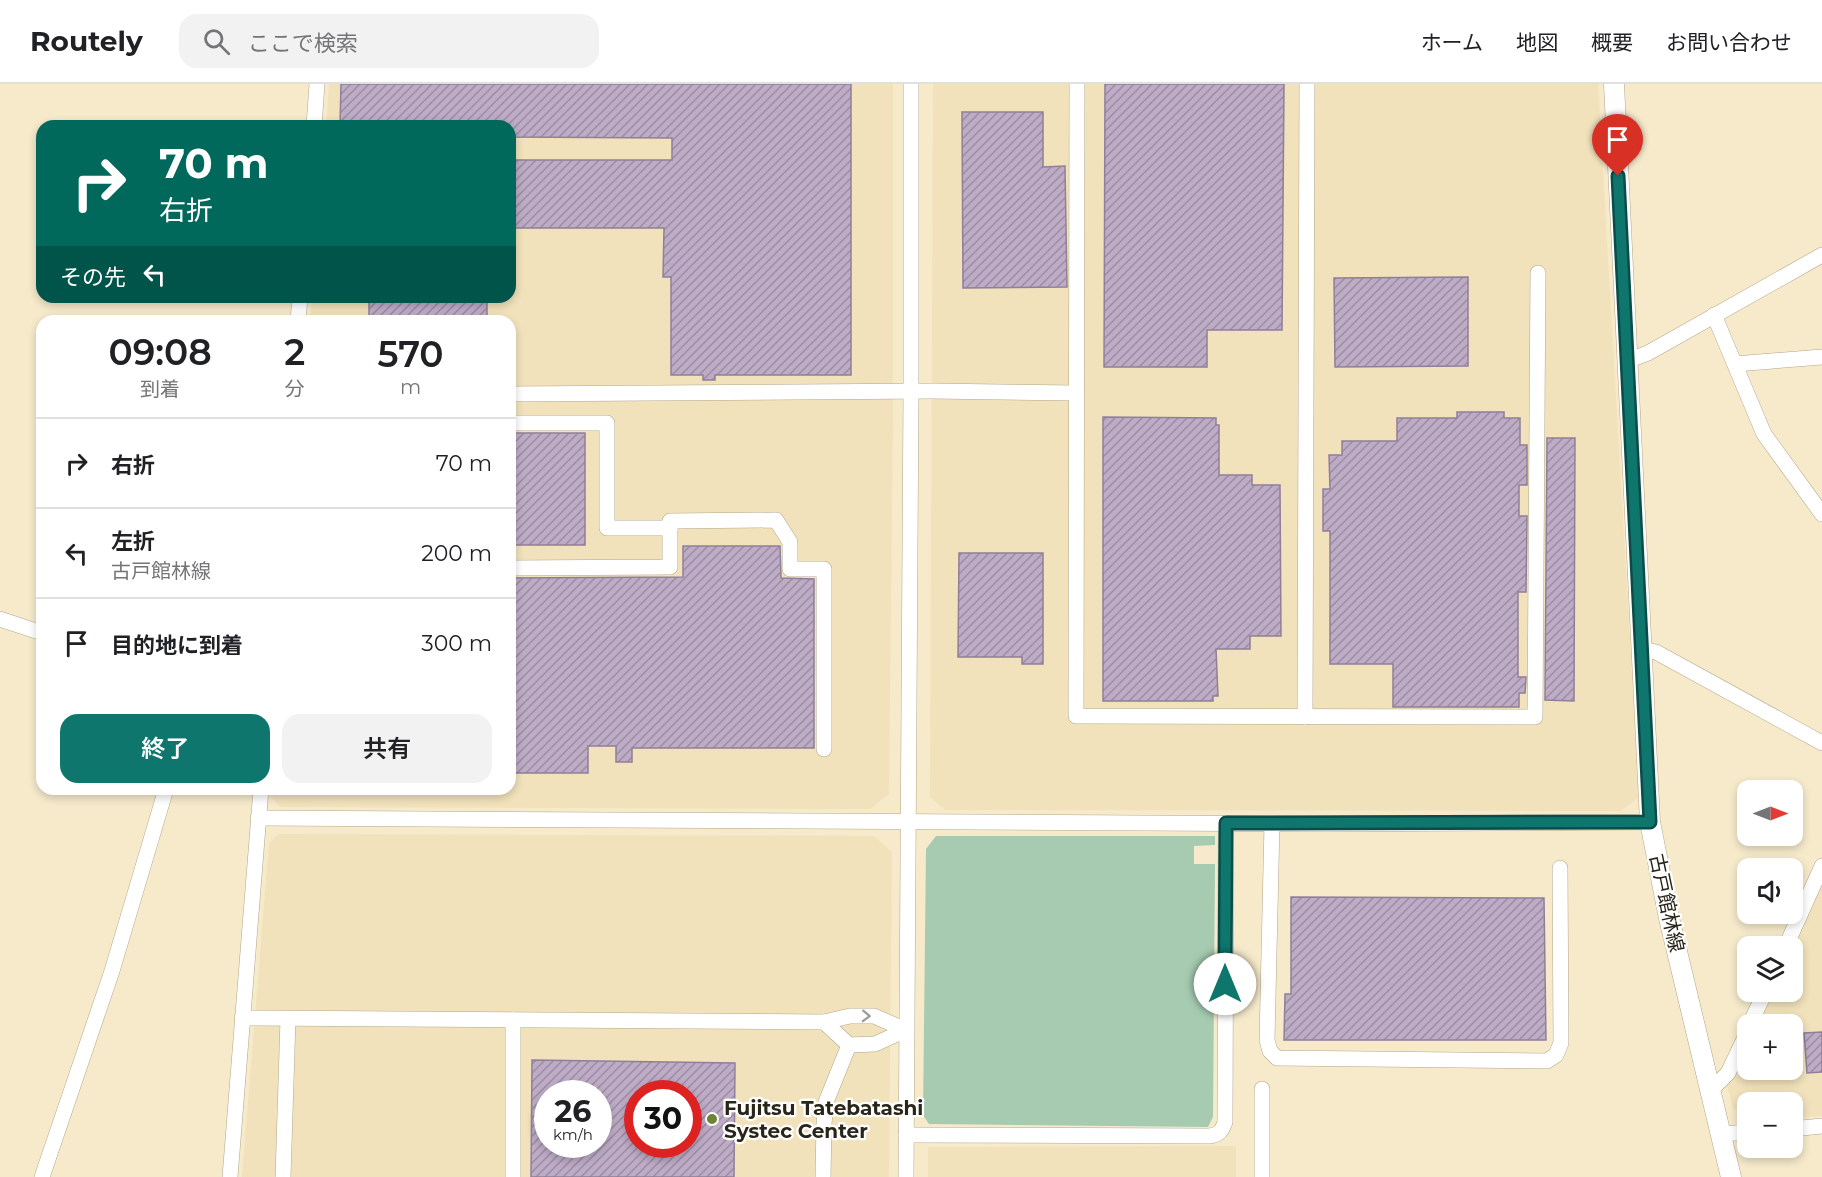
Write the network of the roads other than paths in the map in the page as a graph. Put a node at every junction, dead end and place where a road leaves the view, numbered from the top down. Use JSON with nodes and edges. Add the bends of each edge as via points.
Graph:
{"nodes":[{"id":1,"x":317,"y":84,"type":"edge"},
{"id":2,"x":911,"y":84,"type":"edge"},
{"id":3,"x":1077,"y":84,"type":"edge"},
{"id":4,"x":1307,"y":84,"type":"edge"},
{"id":5,"x":1614,"y":84,"type":"edge"},
{"id":6,"x":314,"y":120,"type":"edge"},
{"id":7,"x":1822,"y":255,"type":"edge"},
{"id":8,"x":1538,"y":273,"type":"dead end"},
{"id":9,"x":1714,"y":315,"type":"junction"},
{"id":10,"x":1822,"y":357,"type":"edge"},
{"id":11,"x":1627,"y":361,"type":"junction"},
{"id":12,"x":1735,"y":364,"type":"junction"},
{"id":13,"x":911,"y":392,"type":"junction"},
{"id":14,"x":1076,"y":393,"type":"junction"},
{"id":15,"x":516,"y":394,"type":"edge"},
{"id":16,"x":516,"y":423,"type":"edge"},
{"id":17,"x":1822,"y":514,"type":"edge"},
{"id":18,"x":670,"y":528,"type":"junction"},
{"id":19,"x":516,"y":568,"type":"edge"},
{"id":20,"x":0,"y":619,"type":"edge"},
{"id":21,"x":36,"y":631,"type":"edge"},
{"id":22,"x":1641,"y":649,"type":"junction"},
{"id":23,"x":1305,"y":717,"type":"junction"},
{"id":24,"x":1822,"y":743,"type":"edge"},
{"id":25,"x":824,"y":749,"type":"dead end"},
{"id":26,"x":164,"y":795,"type":"edge"},
{"id":27,"x":260,"y":795,"type":"edge"},
{"id":28,"x":258,"y":818,"type":"junction"},
{"id":29,"x":907,"y":822,"type":"junction"},
{"id":30,"x":1650,"y":822,"type":"junction"},
{"id":31,"x":1226,"y":823,"type":"junction"},
{"id":32,"x":1272,"y":824,"type":"junction"},
{"id":33,"x":1822,"y":866,"type":"edge"},
{"id":34,"x":1560,"y":868,"type":"dead end"},
{"id":35,"x":1790,"y":936,"type":"edge"},
{"id":36,"x":242,"y":1018,"type":"junction"},
{"id":37,"x":288,"y":1019,"type":"junction"},
{"id":38,"x":513,"y":1020,"type":"junction"},
{"id":39,"x":824,"y":1022,"type":"junction"},
{"id":40,"x":906,"y":1030,"type":"junction"},
{"id":41,"x":849,"y":1045,"type":"junction"},
{"id":42,"x":1737,"y":1054,"type":"edge"},
{"id":43,"x":1262,"y":1089,"type":"dead end"},
{"id":44,"x":1710,"y":1091,"type":"junction"},
{"id":45,"x":1822,"y":1126,"type":"edge"},
{"id":46,"x":1803,"y":1128,"type":"edge"},
{"id":47,"x":1737,"y":1133,"type":"edge"},
{"id":48,"x":1721,"y":1134,"type":"junction"},
{"id":49,"x":906,"y":1135,"type":"junction"},
{"id":50,"x":42,"y":1177,"type":"edge"},
{"id":51,"x":230,"y":1177,"type":"edge"},
{"id":52,"x":283,"y":1177,"type":"edge"},
{"id":53,"x":513,"y":1177,"type":"edge"},
{"id":54,"x":823,"y":1177,"type":"edge"},
{"id":55,"x":906,"y":1177,"type":"edge"},
{"id":56,"x":1262,"y":1177,"type":"edge"},
{"id":57,"x":1731,"y":1177,"type":"edge"}],
"edges":[{"from":1,"to":6,"type":"street"},
{"from":2,"to":13,"type":"street"},
{"from":3,"to":14,"type":"street"},
{"from":4,"to":23,"type":"street"},
{"from":5,"to":11,"type":"main road","name":"古戸館林線"},
{"from":7,"to":9,"type":"street"},
{"from":8,"to":23,"type":"street","via":[[1535,717]]},
{"from":9,"to":11,"type":"street"},
{"from":9,"to":12,"type":"street"},
{"from":10,"to":12,"type":"street"},
{"from":11,"to":22,"type":"main road","name":"古戸館林線"},
{"from":12,"to":17,"type":"street","via":[[1764,434]]},
{"from":13,"to":14,"type":"street"},
{"from":13,"to":15,"type":"street"},
{"from":13,"to":29,"type":"street"},
{"from":14,"to":23,"type":"street","via":[[1076,716]]},
{"from":16,"to":18,"type":"street","via":[[607,423],[607,528]]},
{"from":18,"to":19,"type":"street","via":[[670,567]]},
{"from":18,"to":25,"type":"street","via":[[670,521],[776,520],[790,543],[790,569],[824,569]]},
{"from":20,"to":21,"type":"street"},
{"from":22,"to":24,"type":"street","via":[[1656,652]]},
{"from":22,"to":30,"type":"main road","name":"古戸館林線"},
{"from":26,"to":50,"type":"street","via":[[112,971]]},
{"from":27,"to":28,"type":"street"},
{"from":28,"to":29,"type":"street"},
{"from":28,"to":36,"type":"street"},
{"from":29,"to":31,"type":"street"},
{"from":29,"to":40,"type":"street"},
{"from":30,"to":32,"type":"street"},
{"from":30,"to":44,"type":"main road","name":"古戸館林線"},
{"from":31,"to":32,"type":"street"},
{"from":31,"to":49,"type":"street","via":[[1225,1122],[1216,1135]]},
{"from":32,"to":34,"type":"street","via":[[1267,1040],[1277,1058],[1547,1061],[1556,1055],[1561,1043]]},
{"from":33,"to":35,"type":"street"},
{"from":36,"to":37,"type":"street"},
{"from":36,"to":51,"type":"street"},
{"from":37,"to":38,"type":"street"},
{"from":37,"to":52,"type":"street"},
{"from":38,"to":39,"type":"street"},
{"from":38,"to":53,"type":"street"},
{"from":39,"to":40,"type":"street","one_way":true,"via":[[874,1016]]},
{"from":39,"to":41,"type":"street"},
{"from":40,"to":41,"type":"street","via":[[875,1044]]},
{"from":40,"to":49,"type":"street"},
{"from":41,"to":54,"type":"street","via":[[826,1102]]},
{"from":42,"to":44,"type":"street","via":[[1728,1073]]},
{"from":43,"to":56,"type":"street"},
{"from":44,"to":48,"type":"main road","name":"古戸館林線"},
{"from":45,"to":46,"type":"street"},
{"from":47,"to":48,"type":"street"},
{"from":48,"to":57,"type":"main road","name":"古戸館林線"},
{"from":49,"to":55,"type":"street"}]}
